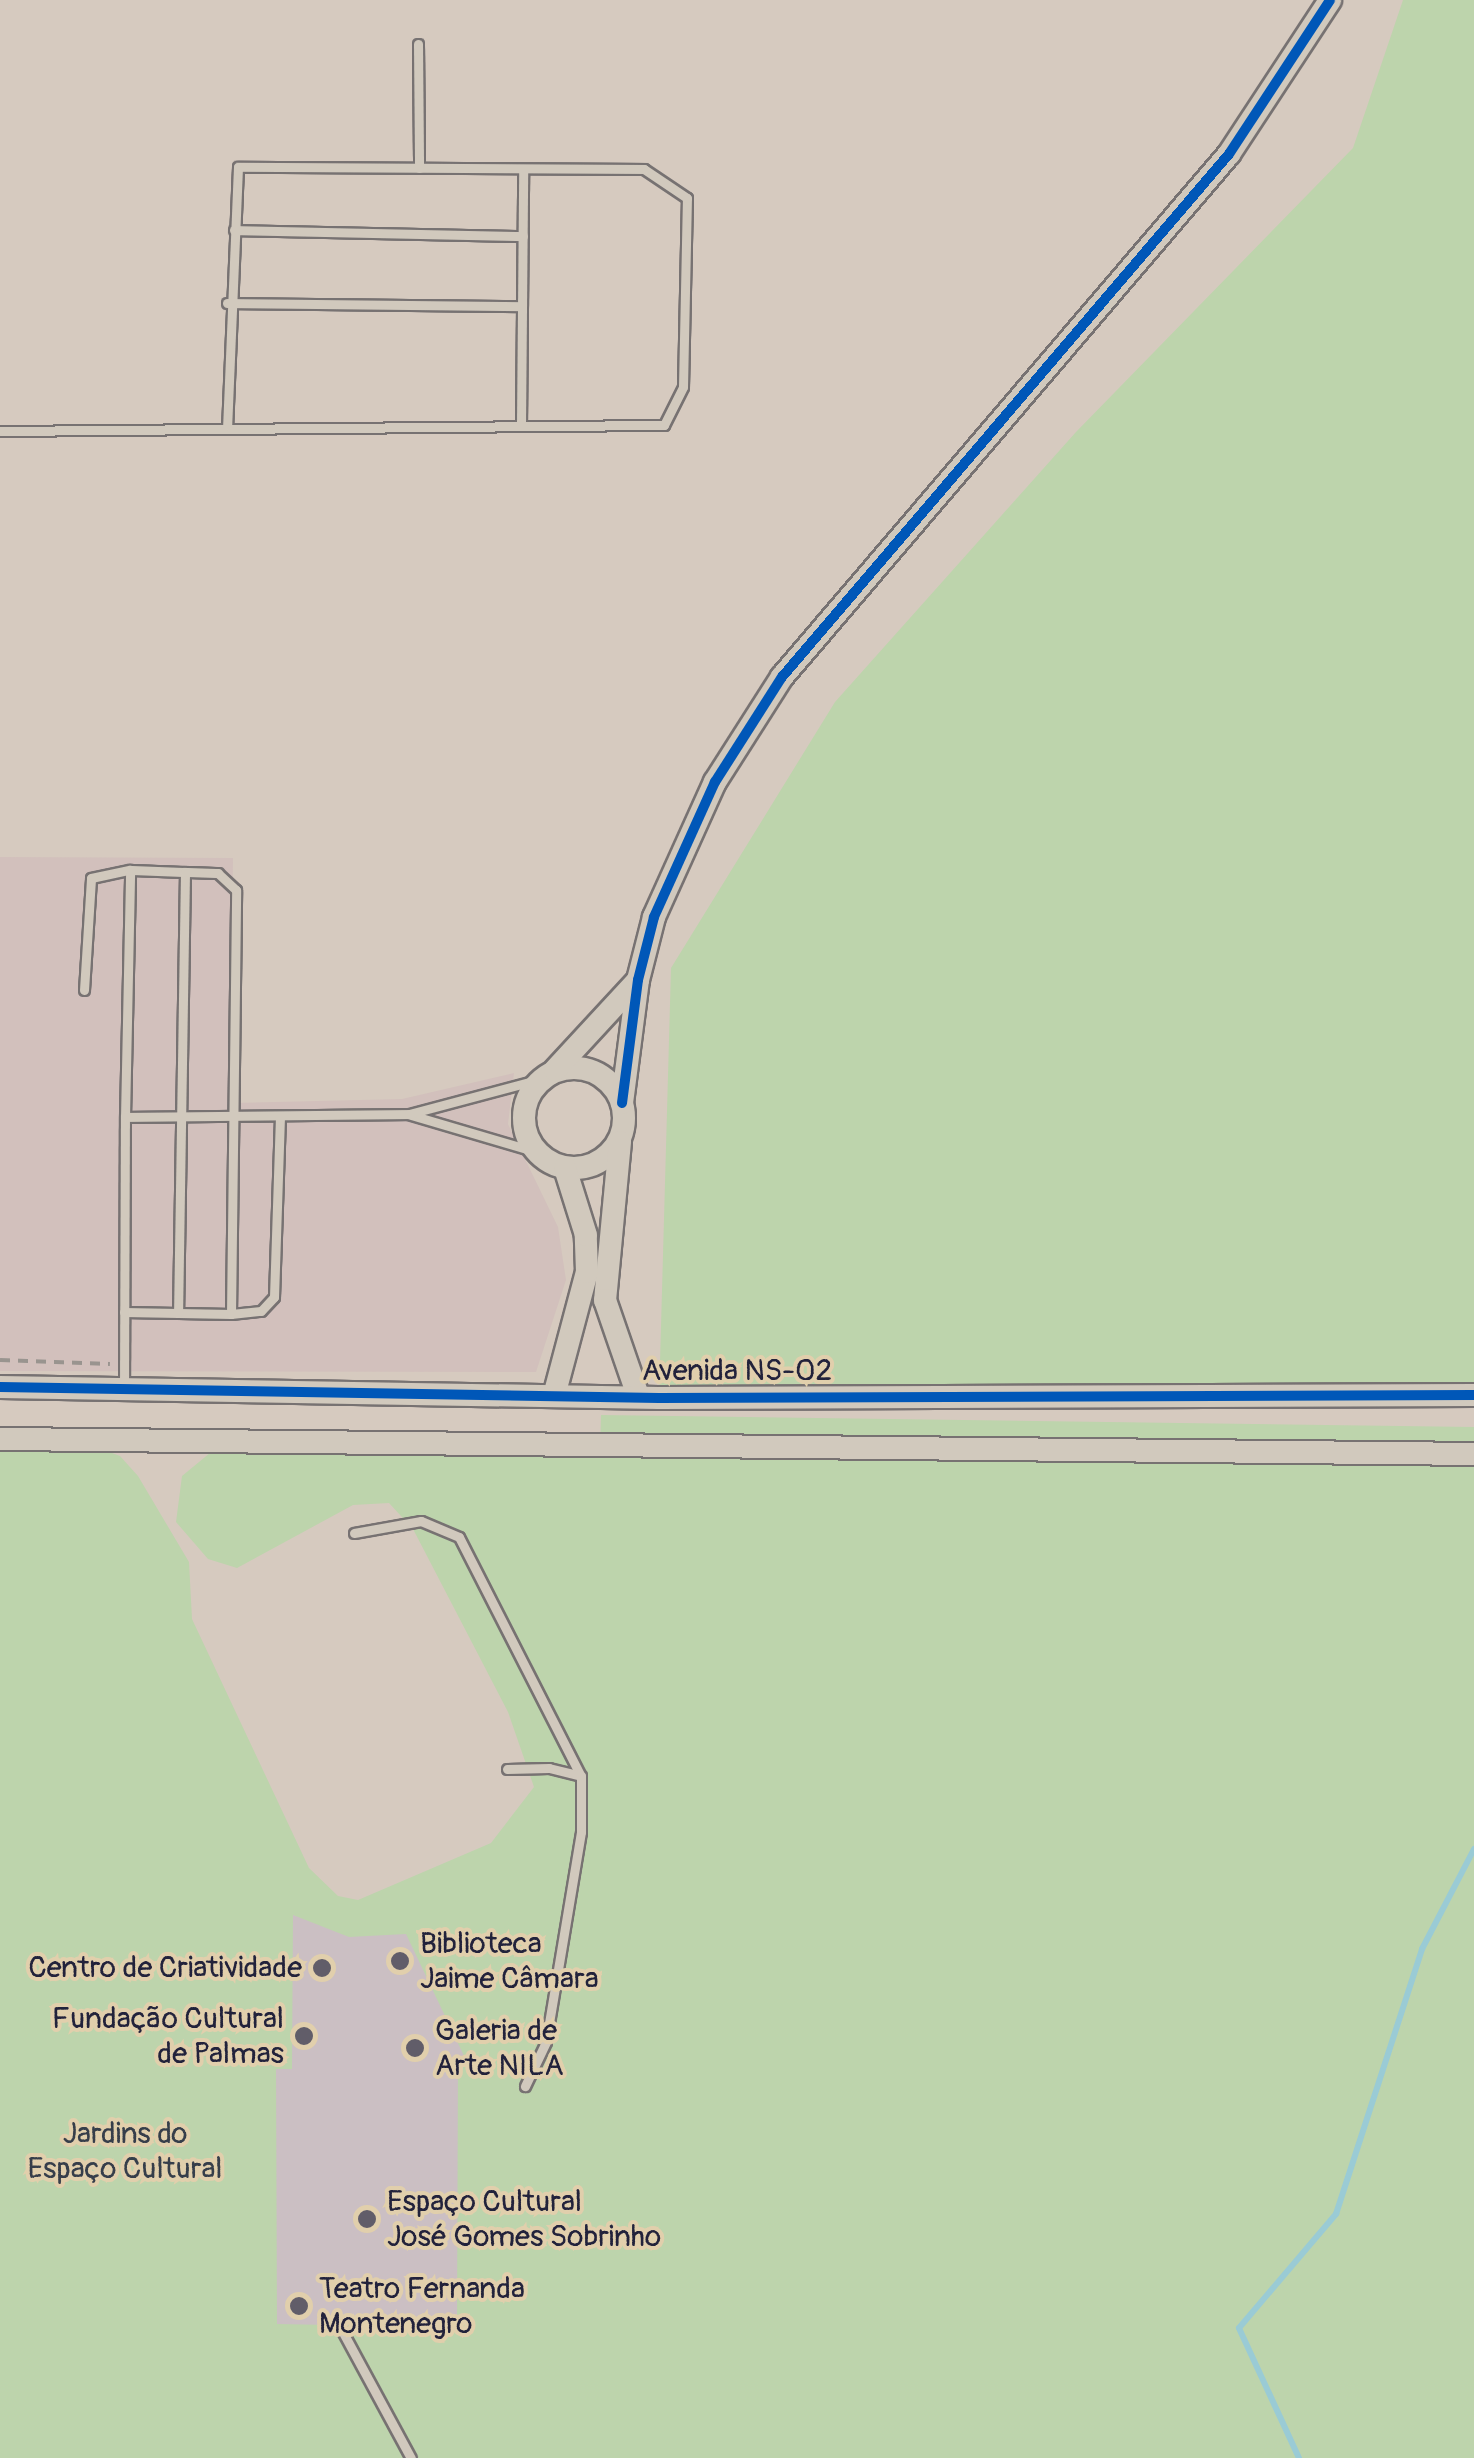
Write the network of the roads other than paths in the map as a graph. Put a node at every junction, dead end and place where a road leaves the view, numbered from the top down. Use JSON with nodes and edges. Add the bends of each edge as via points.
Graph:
{"nodes":[{"id":1,"x":1330,"y":0,"type":"edge"},
{"id":2,"x":418,"y":44,"type":"dead end"},
{"id":3,"x":419,"y":168,"type":"junction"},
{"id":4,"x":523,"y":170,"type":"junction"},
{"id":5,"x":234,"y":230,"type":"junction"},
{"id":6,"x":523,"y":236,"type":"junction"},
{"id":7,"x":227,"y":303,"type":"junction"},
{"id":8,"x":522,"y":306,"type":"junction"},
{"id":9,"x":521,"y":424,"type":"junction"},
{"id":10,"x":227,"y":426,"type":"junction"},
{"id":11,"x":0,"y":431,"type":"edge"},
{"id":12,"x":130,"y":870,"type":"junction"},
{"id":13,"x":185,"y":872,"type":"junction"},
{"id":14,"x":638,"y":980,"type":"junction"},
{"id":15,"x":84,"y":990,"type":"dead end"},
{"id":16,"x":548,"y":1074,"type":"junction"},
{"id":17,"x":622,"y":1103,"type":"junction"},
{"id":18,"x":409,"y":1114,"type":"junction"},
{"id":19,"x":125,"y":1117,"type":"junction"},
{"id":20,"x":182,"y":1118,"type":"junction"},
{"id":21,"x":232,"y":1118,"type":"junction"},
{"id":22,"x":280,"y":1119,"type":"junction"},
{"id":23,"x":620,"y":1138,"type":"junction"},
{"id":24,"x":536,"y":1152,"type":"junction"},
{"id":25,"x":565,"y":1168,"type":"junction"},
{"id":26,"x":124,"y":1312,"type":"junction"},
{"id":27,"x":178,"y":1313,"type":"junction"},
{"id":28,"x":231,"y":1314,"type":"junction"},
{"id":29,"x":0,"y":1387,"type":"edge"},
{"id":30,"x":124,"y":1390,"type":"junction"},
{"id":31,"x":554,"y":1392,"type":"junction"},
{"id":32,"x":1474,"y":1395,"type":"edge"},
{"id":33,"x":638,"y":1396,"type":"junction"},
{"id":34,"x":0,"y":1439,"type":"edge"},
{"id":35,"x":1474,"y":1454,"type":"edge"},
{"id":36,"x":354,"y":1533,"type":"dead end"},
{"id":37,"x":507,"y":1769,"type":"dead end"},
{"id":38,"x":581,"y":1776,"type":"junction"},
{"id":39,"x":525,"y":2086,"type":"dead end"},
{"id":40,"x":339,"y":2325,"type":"dead end"},
{"id":41,"x":410,"y":2458,"type":"edge"}],
"edges":[{"from":1,"to":14,"type":"street","via":[[1229,154],[782,677],[677,857]]},
{"from":2,"to":3,"type":"lane"},
{"from":3,"to":4,"type":"lane"},
{"from":3,"to":5,"type":"lane","via":[[238,167]]},
{"from":4,"to":6,"type":"lane"},
{"from":4,"to":9,"type":"lane","via":[[644,168],[687,198],[678,407],[664,425]]},
{"from":5,"to":6,"type":"lane"},
{"from":5,"to":7,"type":"lane"},
{"from":6,"to":8,"type":"lane"},
{"from":7,"to":8,"type":"lane"},
{"from":7,"to":10,"type":"lane"},
{"from":8,"to":9,"type":"lane"},
{"from":9,"to":10,"type":"lane"},
{"from":10,"to":11,"type":"lane"},
{"from":12,"to":13,"type":"lane"},
{"from":12,"to":15,"type":"lane","via":[[91,878]]},
{"from":12,"to":19,"type":"lane"},
{"from":13,"to":20,"type":"lane"},
{"from":13,"to":21,"type":"lane","via":[[218,873],[236,890]]},
{"from":14,"to":16,"type":"street"},
{"from":14,"to":17,"type":"street"},
{"from":16,"to":17,"type":"street","via":[[596,1072]]},
{"from":16,"to":18,"type":"lane"},
{"from":16,"to":24,"type":"street","via":[[524,1106]]},
{"from":17,"to":23,"type":"street"},
{"from":18,"to":22,"type":"lane"},
{"from":18,"to":24,"type":"lane"},
{"from":19,"to":20,"type":"lane"},
{"from":19,"to":26,"type":"lane"},
{"from":20,"to":21,"type":"lane"},
{"from":20,"to":27,"type":"lane"},
{"from":21,"to":22,"type":"lane"},
{"from":21,"to":28,"type":"lane"},
{"from":22,"to":28,"type":"lane","via":[[274,1297],[261,1311]]},
{"from":23,"to":25,"type":"street","via":[[603,1159]]},
{"from":23,"to":33,"type":"street","via":[[605,1300]]},
{"from":24,"to":25,"type":"street"},
{"from":25,"to":31,"type":"street","via":[[586,1235],[587,1272]]},
{"from":26,"to":27,"type":"lane"},
{"from":26,"to":30,"type":"lane"},
{"from":27,"to":28,"type":"lane"},
{"from":29,"to":30,"type":"street","name":"Avenida NS-02"},
{"from":30,"to":31,"type":"street","name":"Avenida NS-02"},
{"from":31,"to":33,"type":"street","name":"Avenida NS-02"},
{"from":32,"to":33,"type":"street","name":"Avenida NS-02"},
{"from":34,"to":35,"type":"street"},
{"from":36,"to":38,"type":"lane","via":[[421,1521],[460,1537]]},
{"from":37,"to":38,"type":"lane"},
{"from":38,"to":39,"type":"lane","via":[[581,1832],[546,2042]]},
{"from":40,"to":41,"type":"lane"}]}
